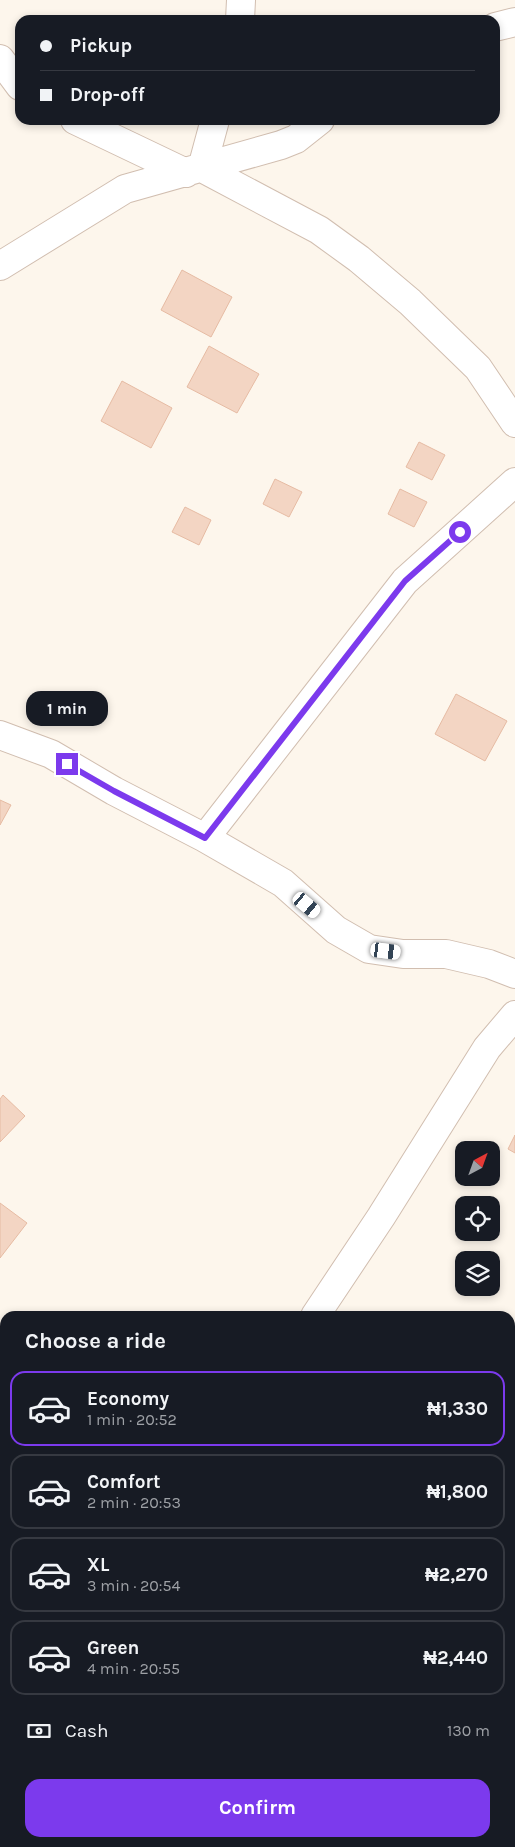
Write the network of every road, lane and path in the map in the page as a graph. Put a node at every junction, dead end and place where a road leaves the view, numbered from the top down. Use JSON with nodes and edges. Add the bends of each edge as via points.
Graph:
{"nodes":[{"id":1,"x":241,"y":0,"type":"edge"},
{"id":2,"x":240,"y":15,"type":"edge"},
{"id":3,"x":515,"y":22,"type":"edge"},
{"id":4,"x":500,"y":26,"type":"edge"},
{"id":5,"x":0,"y":59,"type":"edge"},
{"id":6,"x":15,"y":79,"type":"edge"},
{"id":7,"x":87,"y":125,"type":"edge"},
{"id":8,"x":213,"y":125,"type":"edge"},
{"id":9,"x":314,"y":125,"type":"edge"},
{"id":10,"x":194,"y":170,"type":"junction"},
{"id":11,"x":0,"y":266,"type":"edge"},
{"id":12,"x":515,"y":423,"type":"edge"},
{"id":13,"x":515,"y":482,"type":"edge"},
{"id":14,"x":0,"y":735,"type":"edge"},
{"id":15,"x":205,"y":838,"type":"junction"},
{"id":16,"x":515,"y":974,"type":"edge"},
{"id":17,"x":515,"y":1015,"type":"edge"},
{"id":18,"x":318,"y":1311,"type":"edge"}],
"edges":[{"from":1,"to":2,"type":"street"},
{"from":3,"to":4,"type":"street"},
{"from":5,"to":6,"type":"street"},
{"from":7,"to":10,"type":"street"},
{"from":8,"to":10,"type":"street"},
{"from":9,"to":10,"type":"street","via":[[282,146]]},
{"from":10,"to":11,"type":"street","via":[[125,189]]},
{"from":10,"to":12,"type":"street","via":[[319,230],[359,259],[410,302],[478,368]]},
{"from":13,"to":15,"type":"street","via":[[405,581]]},
{"from":14,"to":15,"type":"street","via":[[51,754]]},
{"from":15,"to":16,"type":"street","via":[[283,883],[336,930],[369,949],[403,954],[446,954]]},
{"from":17,"to":18,"type":"street","via":[[487,1048]]}]}
